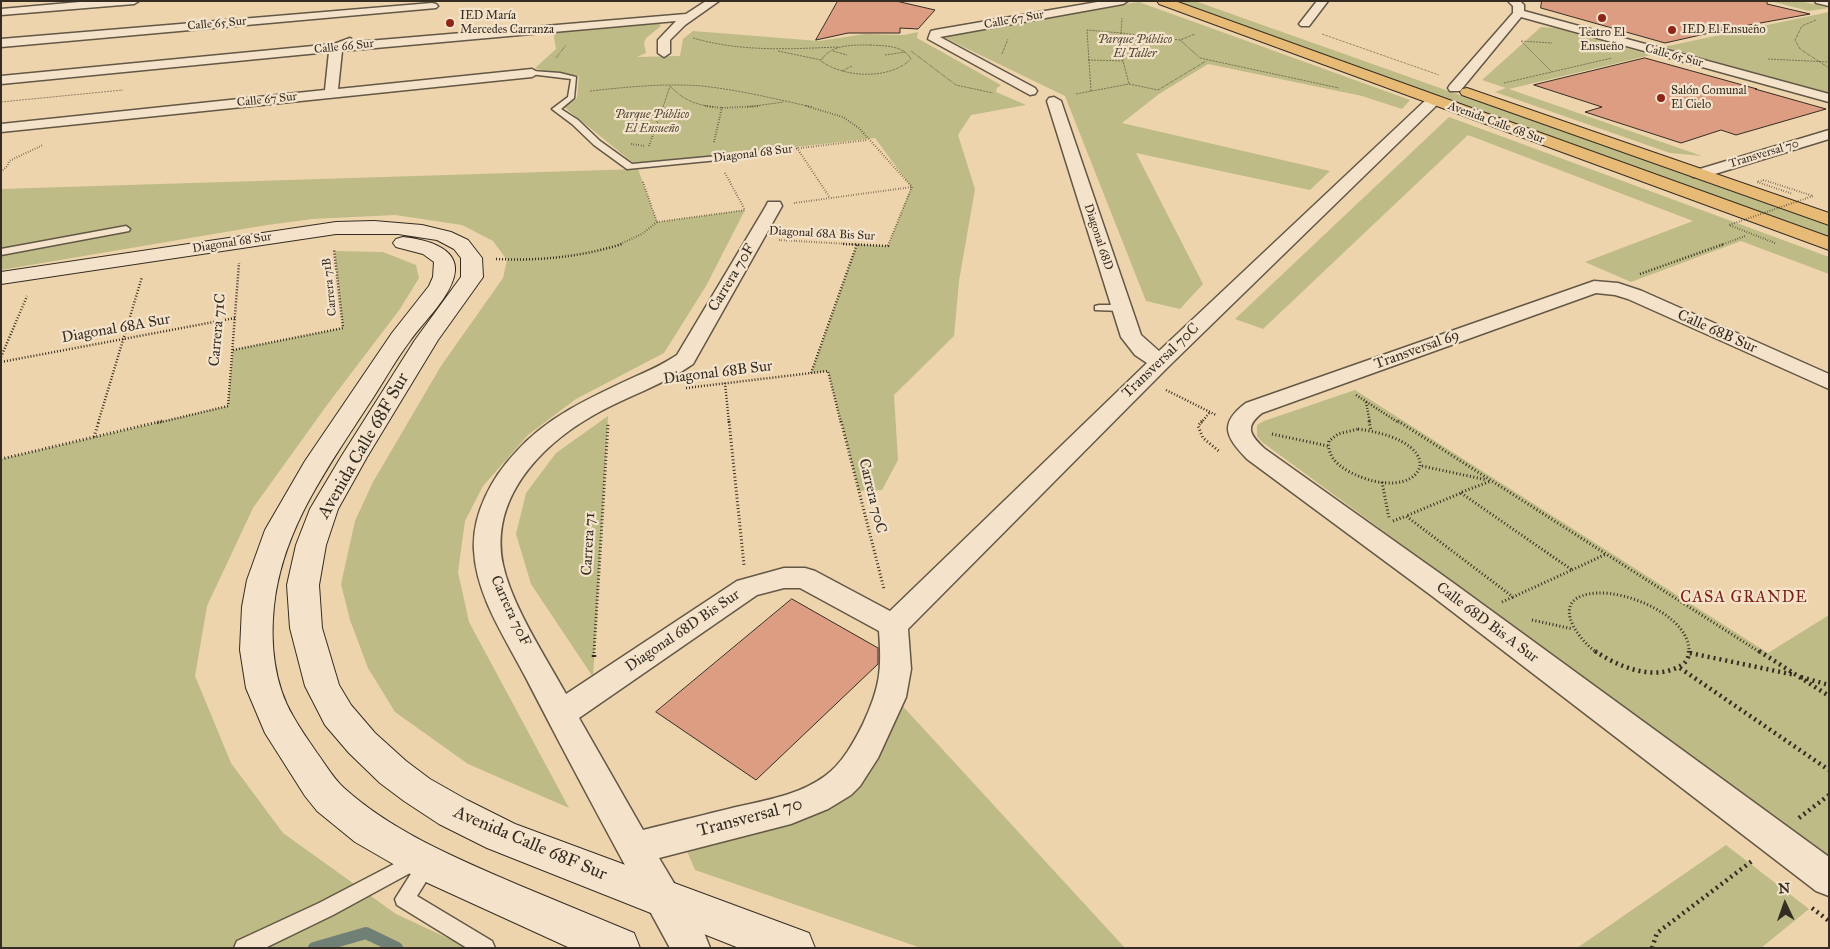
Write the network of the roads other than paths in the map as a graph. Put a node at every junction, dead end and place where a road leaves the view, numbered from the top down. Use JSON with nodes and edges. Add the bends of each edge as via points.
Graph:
{"nodes":[{"id":1,"x":134,"y":1,"type":"edge"},
{"id":2,"x":714,"y":1,"type":"edge"},
{"id":3,"x":1123,"y":1,"type":"edge"},
{"id":4,"x":1162,"y":1,"type":"edge"},
{"id":5,"x":1206,"y":1,"type":"edge"},
{"id":6,"x":1323,"y":1,"type":"edge"},
{"id":7,"x":1513,"y":1,"type":"edge"},
{"id":8,"x":1820,"y":1,"type":"edge"},
{"id":9,"x":437,"y":3,"type":"edge"},
{"id":10,"x":1829,"y":3,"type":"edge"},
{"id":11,"x":247,"y":8,"type":"dead end"},
{"id":12,"x":1,"y":12,"type":"edge"},
{"id":13,"x":1519,"y":13,"type":"junction"},
{"id":14,"x":1250,"y":16,"type":"dead end"},
{"id":15,"x":686,"y":17,"type":"junction"},
{"id":16,"x":397,"y":21,"type":"dead end"},
{"id":17,"x":240,"y":22,"type":"junction"},
{"id":18,"x":1289,"y":30,"type":"dead end"},
{"id":19,"x":1306,"y":30,"type":"joint"},
{"id":20,"x":371,"y":33,"type":"dead end"},
{"id":21,"x":234,"y":34,"type":"dead end"},
{"id":22,"x":1,"y":43,"type":"edge"},
{"id":23,"x":228,"y":46,"type":"dead end"},
{"id":24,"x":336,"y":48,"type":"junction"},
{"id":25,"x":664,"y":53,"type":"dead end"},
{"id":26,"x":222,"y":59,"type":"junction"},
{"id":27,"x":532,"y":73,"type":"joint"},
{"id":28,"x":1,"y":80,"type":"edge"},
{"id":29,"x":1455,"y":88,"type":"junction"},
{"id":30,"x":1030,"y":91,"type":"dead end"},
{"id":31,"x":1436,"y":91,"type":"junction"},
{"id":32,"x":331,"y":93,"type":"junction"},
{"id":33,"x":1829,"y":98,"type":"edge"},
{"id":34,"x":1054,"y":101,"type":"dead end"},
{"id":35,"x":1,"y":128,"type":"edge"},
{"id":36,"x":1829,"y":134,"type":"edge"},
{"id":37,"x":718,"y":158,"type":"road end"},
{"id":38,"x":1699,"y":174,"type":"junction"},
{"id":39,"x":774,"y":206,"type":"dead end"},
{"id":40,"x":1829,"y":219,"type":"edge"},
{"id":41,"x":126,"y":229,"type":"dead end"},
{"id":42,"x":1829,"y":244,"type":"edge"},
{"id":43,"x":1,"y":252,"type":"edge"},
{"id":44,"x":458,"y":252,"type":"junction"},
{"id":45,"x":1,"y":278,"type":"edge"},
{"id":46,"x":1604,"y":288,"type":"joint"},
{"id":47,"x":1,"y":290,"type":"edge"},
{"id":48,"x":1099,"y":308,"type":"dead end"},
{"id":49,"x":1121,"y":308,"type":"junction"},
{"id":50,"x":1160,"y":362,"type":"junction"},
{"id":51,"x":1829,"y":382,"type":"edge"},
{"id":52,"x":1238,"y":427,"type":"joint"},
{"id":53,"x":893,"y":626,"type":"junction"},
{"id":54,"x":560,"y":714,"type":"junction"},
{"id":55,"x":635,"y":848,"type":"junction"},
{"id":56,"x":424,"y":861,"type":"junction"},
{"id":57,"x":1829,"y":879,"type":"edge"},
{"id":58,"x":664,"y":900,"type":"junction"},
{"id":59,"x":244,"y":948,"type":"edge"},
{"id":60,"x":485,"y":948,"type":"edge"},
{"id":61,"x":619,"y":948,"type":"edge"},
{"id":62,"x":691,"y":948,"type":"edge"},
{"id":63,"x":794,"y":948,"type":"edge"}],
"edges":[{"from":1,"to":12,"type":"street"},
{"from":2,"to":15,"type":"street"},
{"from":3,"to":30,"type":"street","name":"Calle 67 Sur","via":[[935,34],[934,39]]},
{"from":4,"to":31,"type":"main road","name":"Avenida Calle 68 Sur"},
{"from":5,"to":14,"type":"main road"},
{"from":6,"to":19,"type":"street"},
{"from":7,"to":13,"type":"street","via":[[1518,5]]},
{"from":8,"to":10,"type":"street"},
{"from":9,"to":16,"type":"street"},
{"from":9,"to":17,"type":"street","name":"Calle 65 Sur"},
{"from":11,"to":17,"type":"street"},
{"from":13,"to":29,"type":"street"},
{"from":13,"to":33,"type":"street","name":"Calle 65 Sur"},
{"from":15,"to":24,"type":"street","name":"Calle 66 Sur"},
{"from":15,"to":25,"type":"street","via":[[664,40]]},
{"from":17,"to":21,"type":"street"},
{"from":17,"to":22,"type":"street","name":"Calle 65 Sur"},
{"from":18,"to":19,"type":"main road"},
{"from":20,"to":24,"type":"street"},
{"from":23,"to":26,"type":"street"},
{"from":24,"to":26,"type":"street","name":"Calle 66 Sur"},
{"from":24,"to":32,"type":"street"},
{"from":26,"to":28,"type":"street","name":"Calle 66 Sur"},
{"from":27,"to":32,"type":"street","name":"Calle 67 Sur"},
{"from":27,"to":37,"type":"lane","via":[[574,78],[570,98],[556,109],[630,167]]},
{"from":29,"to":31,"type":"main road","name":"Avenida Calle 68 Sur"},
{"from":29,"to":38,"type":"main road","name":"Avenida Calle 68 Sur"},
{"from":31,"to":42,"type":"main road","name":"Avenida Calle 68 Sur"},
{"from":31,"to":50,"type":"street","name":"Transversal 70C","via":[[1389,145]]},
{"from":32,"to":35,"type":"street","name":"Calle 67 Sur"},
{"from":34,"to":49,"type":"street","name":"Diagonal 68D"},
{"from":36,"to":38,"type":"street","name":"Transversal 70"},
{"from":38,"to":40,"type":"main road","name":"Avenida Calle 68 Sur"},
{"from":39,"to":54,"type":"street","name":"Carrera 70F","via":[[684,358],[567,422],[535,446],[496,502],[488,531],[489,564],[502,599]]},
{"from":41,"to":43,"type":"lane"},
{"from":44,"to":45,"type":"street","name":"Diagonal 68 Sur","via":[[450,238],[428,232],[402,228],[336,228]]},
{"from":44,"to":47,"type":"street","name":"Diagonal 68 Sur","via":[[407,243],[317,242]]},
{"from":44,"to":56,"type":"street","name":"Avenida Calle 68F Sur","via":[[444,261],[440,285],[401,336],[292,502],[265,570],[258,605],[256,641],[260,677],[268,704],[287,741],[328,797],[365,827]]},
{"from":44,"to":58,"type":"street","name":"Avenida Calle 68F Sur","via":[[475,266],[472,277],[409,368],[354,457],[324,509],[310,545],[304,585],[306,628],[314,663],[338,715],[362,743],[417,790],[500,836]]},
{"from":46,"to":51,"type":"street","name":"Calle 68B Sur","via":[[1635,295]]},
{"from":46,"to":52,"type":"street","name":"Transversal 69","via":[[1586,289],[1254,408],[1242,417]]},
{"from":48,"to":49,"type":"lane"},
{"from":49,"to":50,"type":"street","name":"Diagonal 68D","via":[[1131,337]]},
{"from":50,"to":53,"type":"street","name":"Transversal 70C"},
{"from":52,"to":57,"type":"street","name":"Calle 68D Bis A Sur","via":[[1242,440],[1256,454]]},
{"from":53,"to":54,"type":"street","name":"Diagonal 68D Bis Sur","via":[[805,578],[784,578],[747,588]]},
{"from":53,"to":55,"type":"street","name":"Transversal 70","via":[[896,670],[886,706],[868,746],[840,784],[815,800],[790,809]]},
{"from":54,"to":55,"type":"street","name":"Carrera 70F"},
{"from":55,"to":58,"type":"street","name":"Carrera 70F"},
{"from":56,"to":59,"type":"lane"},
{"from":56,"to":60,"type":"lane","via":[[404,898]]},
{"from":56,"to":61,"type":"street","name":"Avenida Calle 68F Sur"},
{"from":58,"to":62,"type":"street","name":"Carrera 70F"},
{"from":58,"to":63,"type":"street","name":"Avenida Calle 68F Sur"}]}
